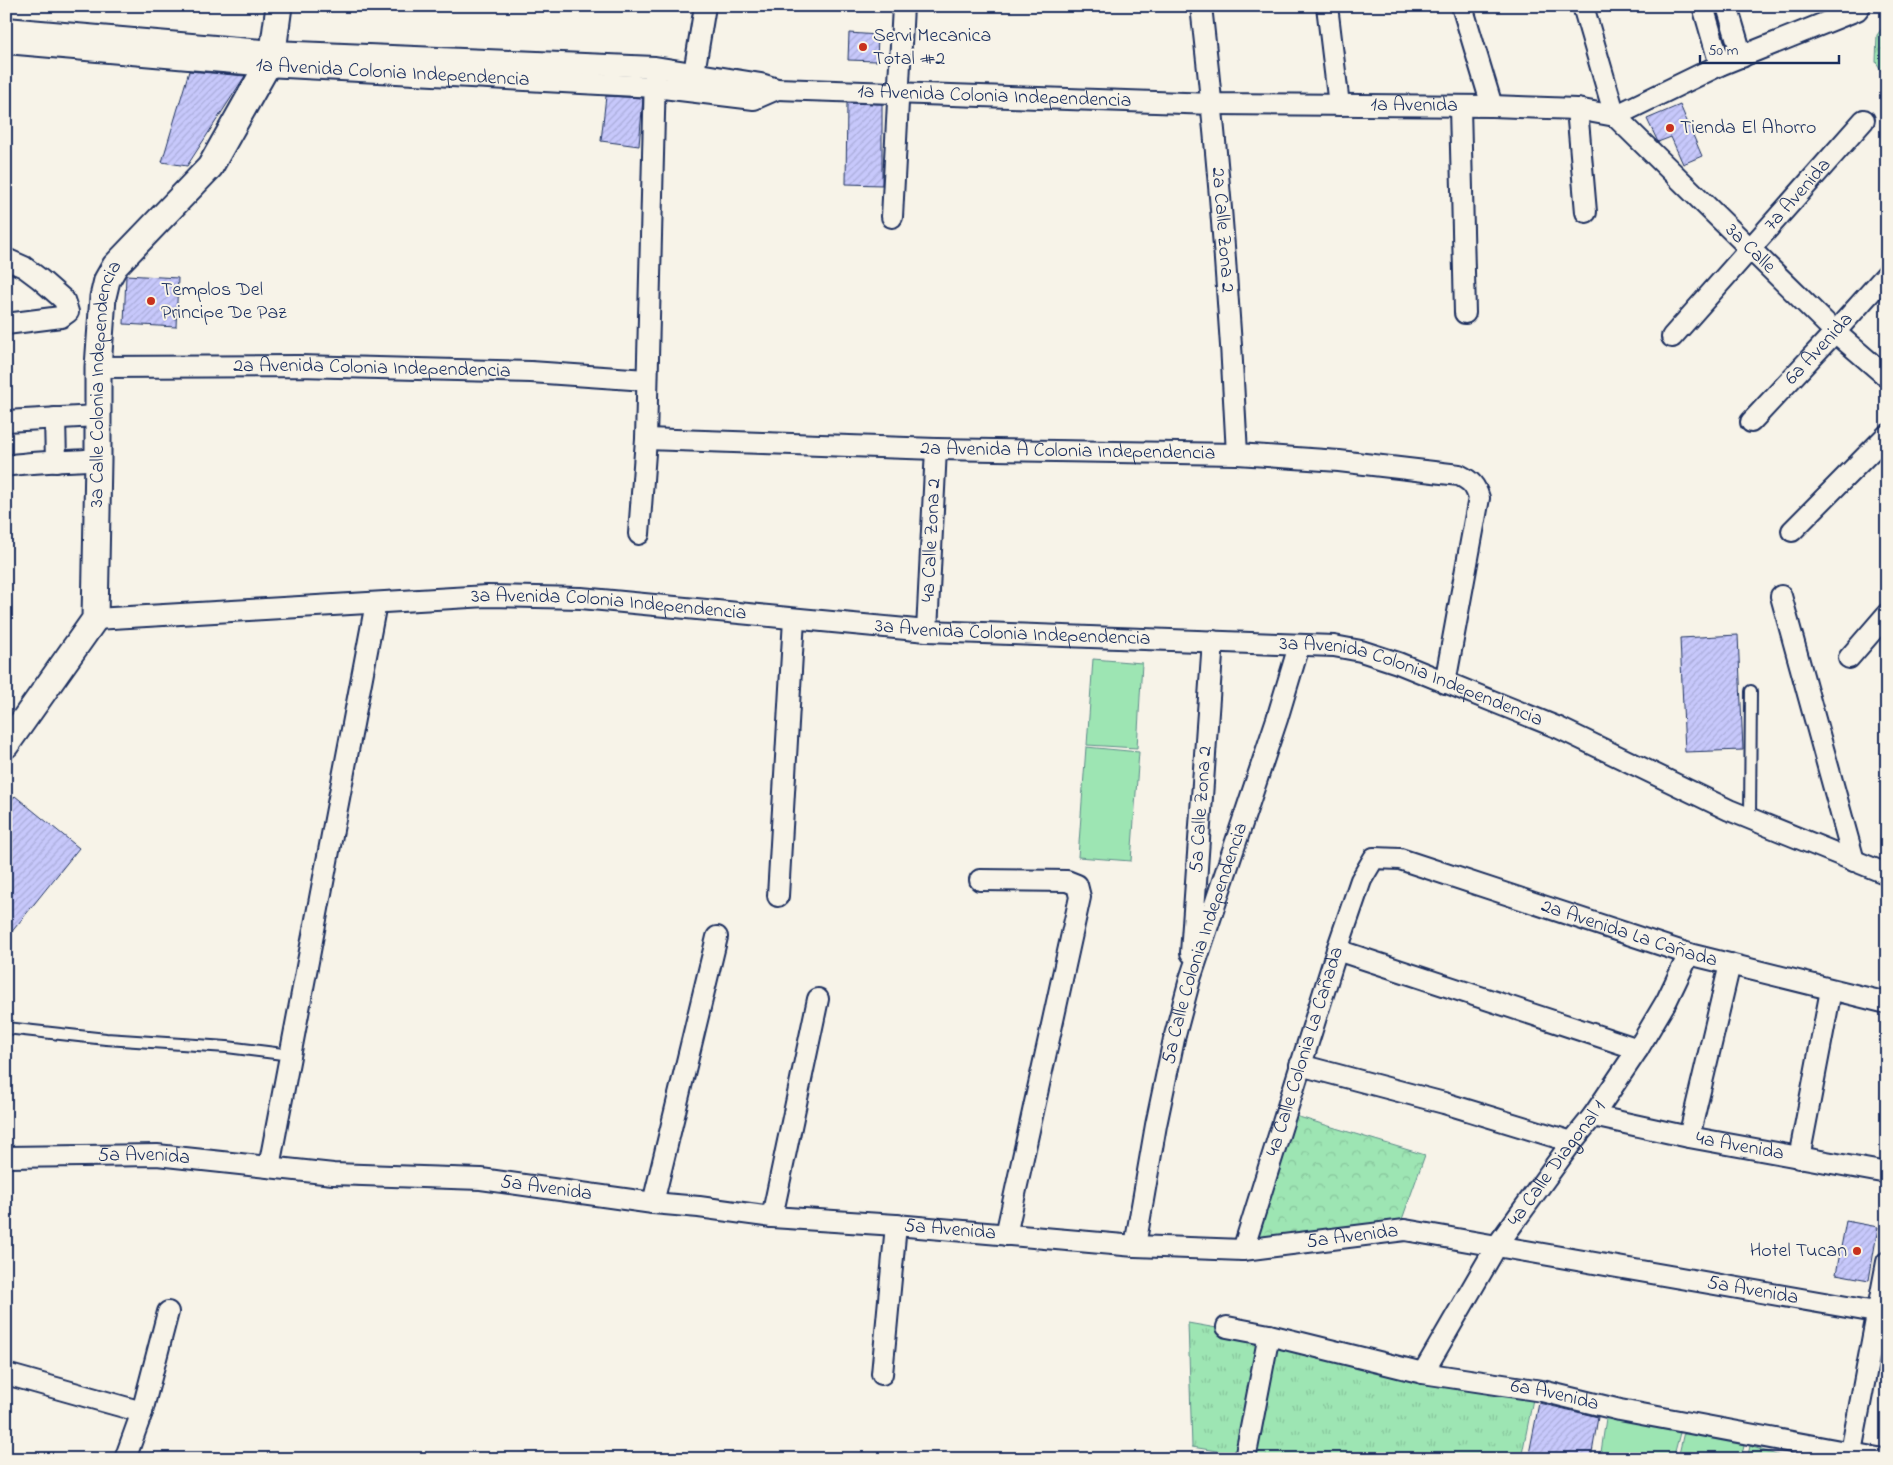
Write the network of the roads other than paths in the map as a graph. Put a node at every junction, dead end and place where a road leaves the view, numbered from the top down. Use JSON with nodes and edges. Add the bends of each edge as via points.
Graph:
{"nodes":[{"id":1,"x":279,"y":6,"type":"edge"},
{"id":2,"x":705,"y":6,"type":"edge"},
{"id":3,"x":904,"y":6,"type":"edge"},
{"id":4,"x":1202,"y":6,"type":"edge"},
{"id":5,"x":1327,"y":6,"type":"edge"},
{"id":6,"x":1462,"y":6,"type":"edge"},
{"id":7,"x":1583,"y":6,"type":"edge"},
{"id":8,"x":1703,"y":6,"type":"edge"},
{"id":9,"x":1727,"y":6,"type":"edge"},
{"id":10,"x":1860,"y":6,"type":"edge"},
{"id":11,"x":6,"y":28,"type":"edge"},
{"id":12,"x":6,"y":43,"type":"edge"},
{"id":13,"x":1742,"y":57,"type":"junction"},
{"id":14,"x":270,"y":59,"type":"junction"},
{"id":15,"x":1720,"y":65,"type":"junction"},
{"id":16,"x":655,"y":77,"type":"junction"},
{"id":17,"x":691,"y":82,"type":"junction"},
{"id":18,"x":898,"y":93,"type":"junction"},
{"id":19,"x":1213,"y":104,"type":"junction"},
{"id":20,"x":1338,"y":105,"type":"junction"},
{"id":21,"x":1492,"y":106,"type":"junction"},
{"id":22,"x":1460,"y":107,"type":"junction"},
{"id":23,"x":1577,"y":109,"type":"junction"},
{"id":24,"x":1615,"y":116,"type":"junction"},
{"id":25,"x":1864,"y":120,"type":"dead end"},
{"id":26,"x":1586,"y":212,"type":"dead end"},
{"id":27,"x":892,"y":217,"type":"dead end"},
{"id":28,"x":1751,"y":248,"type":"junction"},
{"id":29,"x":6,"y":259,"type":"edge"},
{"id":30,"x":1887,"y":274,"type":"edge"},
{"id":31,"x":1465,"y":312,"type":"dead end"},
{"id":32,"x":6,"y":324,"type":"edge"},
{"id":33,"x":1835,"y":332,"type":"junction"},
{"id":34,"x":1672,"y":338,"type":"dead end"},
{"id":35,"x":98,"y":367,"type":"junction"},
{"id":36,"x":1887,"y":377,"type":"edge"},
{"id":37,"x":646,"y":380,"type":"junction"},
{"id":38,"x":97,"y":416,"type":"junction"},
{"id":39,"x":55,"y":418,"type":"junction"},
{"id":40,"x":6,"y":421,"type":"edge"},
{"id":41,"x":1751,"y":422,"type":"dead end"},
{"id":42,"x":1887,"y":435,"type":"edge"},
{"id":43,"x":646,"y":439,"type":"junction"},
{"id":44,"x":936,"y":449,"type":"junction"},
{"id":45,"x":1237,"y":454,"type":"junction"},
{"id":46,"x":98,"y":459,"type":"junction"},
{"id":47,"x":56,"y":462,"type":"junction"},
{"id":48,"x":6,"y":466,"type":"edge"},
{"id":49,"x":1792,"y":531,"type":"dead end"},
{"id":50,"x":639,"y":534,"type":"dead end"},
{"id":51,"x":1781,"y":596,"type":"dead end"},
{"id":52,"x":376,"y":603,"type":"junction"},
{"id":53,"x":1887,"y":614,"type":"edge"},
{"id":54,"x":794,"y":619,"type":"junction"},
{"id":55,"x":95,"y":620,"type":"junction"},
{"id":56,"x":926,"y":631,"type":"junction"},
{"id":57,"x":1213,"y":641,"type":"junction"},
{"id":58,"x":1299,"y":646,"type":"junction"},
{"id":59,"x":1849,"y":658,"type":"dead end"},
{"id":60,"x":1445,"y":683,"type":"junction"},
{"id":61,"x":1750,"y":691,"type":"dead end"},
{"id":62,"x":6,"y":745,"type":"edge"},
{"id":63,"x":1750,"y":819,"type":"junction"},
{"id":64,"x":1374,"y":858,"type":"joint"},
{"id":65,"x":1854,"y":861,"type":"junction"},
{"id":66,"x":1887,"y":874,"type":"edge"},
{"id":67,"x":980,"y":880,"type":"dead end"},
{"id":68,"x":778,"y":896,"type":"dead end"},
{"id":69,"x":716,"y":938,"type":"dead end"},
{"id":70,"x":1337,"y":950,"type":"junction"},
{"id":71,"x":1689,"y":954,"type":"junction"},
{"id":72,"x":1730,"y":964,"type":"junction"},
{"id":73,"x":1190,"y":979,"type":"junction"},
{"id":74,"x":1831,"y":990,"type":"junction"},
{"id":75,"x":818,"y":999,"type":"dead end"},
{"id":76,"x":1887,"y":1003,"type":"edge"},
{"id":77,"x":6,"y":1028,"type":"edge"},
{"id":78,"x":1638,"y":1049,"type":"junction"},
{"id":79,"x":291,"y":1055,"type":"junction"},
{"id":80,"x":1300,"y":1065,"type":"junction"},
{"id":81,"x":1592,"y":1116,"type":"junction"},
{"id":82,"x":1689,"y":1136,"type":"junction"},
{"id":83,"x":1572,"y":1142,"type":"junction"},
{"id":84,"x":6,"y":1157,"type":"edge"},
{"id":85,"x":1799,"y":1158,"type":"junction"},
{"id":86,"x":269,"y":1167,"type":"junction"},
{"id":87,"x":1887,"y":1174,"type":"edge"},
{"id":88,"x":653,"y":1203,"type":"junction"},
{"id":89,"x":772,"y":1217,"type":"junction"},
{"id":90,"x":896,"y":1225,"type":"junction"},
{"id":91,"x":1006,"y":1235,"type":"junction"},
{"id":92,"x":1135,"y":1246,"type":"junction"},
{"id":93,"x":1496,"y":1247,"type":"junction"},
{"id":94,"x":1243,"y":1250,"type":"junction"},
{"id":95,"x":1887,"y":1262,"type":"edge"},
{"id":96,"x":168,"y":1312,"type":"dead end"},
{"id":97,"x":1882,"y":1313,"type":"edge"},
{"id":98,"x":1227,"y":1327,"type":"dead end"},
{"id":99,"x":1269,"y":1335,"type":"junction"},
{"id":100,"x":1423,"y":1373,"type":"junction"},
{"id":101,"x":6,"y":1374,"type":"edge"},
{"id":102,"x":882,"y":1374,"type":"dead end"},
{"id":103,"x":142,"y":1412,"type":"junction"},
{"id":104,"x":1850,"y":1452,"type":"junction"},
{"id":105,"x":125,"y":1459,"type":"edge"},
{"id":106,"x":1245,"y":1459,"type":"edge"},
{"id":107,"x":1883,"y":1459,"type":"edge"}],
"edges":[{"from":1,"to":14,"type":"street"},
{"from":2,"to":17,"type":"street"},
{"from":3,"to":18,"type":"street"},
{"from":4,"to":19,"type":"street","name":"2a Calle Zona 2"},
{"from":5,"to":20,"type":"street"},
{"from":6,"to":21,"type":"street"},
{"from":7,"to":24,"type":"street"},
{"from":8,"to":15,"type":"street"},
{"from":9,"to":13,"type":"street"},
{"from":10,"to":13,"type":"street"},
{"from":11,"to":14,"type":"street","name":"1a Avenida Colonia Independencia"},
{"from":12,"to":14,"type":"street","name":"1a Avenida Colonia Independencia"},
{"from":13,"to":15,"type":"street"},
{"from":14,"to":16,"type":"street","name":"1a Avenida Colonia Independencia"},
{"from":14,"to":35,"type":"street","name":"3a Calle Colonia Independencia","via":[[210,167],[116,266],[108,280],[103,298]]},
{"from":15,"to":24,"type":"street"},
{"from":16,"to":17,"type":"street","name":"1a Avenida Colonia Independencia"},
{"from":16,"to":37,"type":"street"},
{"from":17,"to":18,"type":"street","name":"1a Avenida Colonia Independencia"},
{"from":18,"to":19,"type":"street","name":"1a Avenida Colonia Independencia"},
{"from":18,"to":27,"type":"street"},
{"from":19,"to":20,"type":"street","name":"1a Avenida"},
{"from":19,"to":45,"type":"street","name":"2a Calle Zona 2"},
{"from":20,"to":22,"type":"street","name":"1a Avenida"},
{"from":21,"to":22,"type":"street","name":"1a Avenida"},
{"from":21,"to":23,"type":"street","name":"1a Avenida"},
{"from":22,"to":31,"type":"street"},
{"from":23,"to":24,"type":"street","name":"1a Avenida"},
{"from":23,"to":26,"type":"street"},
{"from":24,"to":28,"type":"street","name":"3a Calle"},
{"from":25,"to":28,"type":"street","name":"7a Avenida"},
{"from":28,"to":33,"type":"street","name":"3a Calle"},
{"from":28,"to":34,"type":"street","name":"7a Avenida"},
{"from":29,"to":32,"type":"street","via":[[24,267],[46,284],[64,300],[68,312],[61,317]]},
{"from":30,"to":33,"type":"street","name":"6a Avenida"},
{"from":33,"to":36,"type":"street","name":"3a Calle"},
{"from":33,"to":41,"type":"street","name":"6a Avenida"},
{"from":35,"to":37,"type":"street","name":"2a Avenida Colonia Independencia","via":[[300,366],[531,372]]},
{"from":35,"to":38,"type":"street","name":"3a Calle Colonia Independencia"},
{"from":37,"to":43,"type":"street"},
{"from":38,"to":39,"type":"street"},
{"from":38,"to":46,"type":"street","name":"3a Calle Colonia Independencia"},
{"from":39,"to":40,"type":"street"},
{"from":39,"to":47,"type":"street"},
{"from":42,"to":49,"type":"street"},
{"from":43,"to":44,"type":"street","name":"2a Avenida A Colonia Independencia"},
{"from":43,"to":50,"type":"street"},
{"from":44,"to":45,"type":"street","name":"2a Avenida A Colonia Independencia"},
{"from":44,"to":56,"type":"street","name":"4a Calle Zona 2"},
{"from":45,"to":60,"type":"street","name":"2a Avenida A Colonia Independencia","via":[[1459,475],[1470,480],[1479,498]]},
{"from":46,"to":47,"type":"street"},
{"from":46,"to":55,"type":"street","name":"3a Calle Colonia Independencia"},
{"from":47,"to":48,"type":"street"},
{"from":51,"to":65,"type":"street"},
{"from":52,"to":54,"type":"street","name":"3a Avenida Colonia Independencia","via":[[488,596],[582,598]]},
{"from":52,"to":55,"type":"street","name":"3a Avenida Colonia Independencia"},
{"from":52,"to":79,"type":"street"},
{"from":53,"to":59,"type":"street"},
{"from":54,"to":56,"type":"street","name":"3a Avenida Colonia Independencia"},
{"from":54,"to":68,"type":"street"},
{"from":55,"to":62,"type":"street"},
{"from":56,"to":57,"type":"street","name":"3a Avenida Colonia Independencia"},
{"from":57,"to":58,"type":"street","name":"3a Avenida Colonia Independencia"},
{"from":57,"to":73,"type":"street","name":"5a Calle Zona 2"},
{"from":58,"to":60,"type":"street","name":"3a Avenida Colonia Independencia","via":[[1334,646],[1361,651],[1398,662]]},
{"from":58,"to":73,"type":"street","name":"5a Calle Colonia Independencia"},
{"from":60,"to":63,"type":"street","name":"3a Avenida Colonia Independencia","via":[[1559,728]]},
{"from":61,"to":63,"type":"lane"},
{"from":63,"to":65,"type":"street","name":"3a Avenida Colonia Independencia"},
{"from":64,"to":70,"type":"street","name":"4a Calle Colonia La Cañada","via":[[1361,880]]},
{"from":64,"to":71,"type":"street","name":"2a Avenida La Cañada","via":[[1400,860]]},
{"from":65,"to":66,"type":"street","name":"3a Avenida Colonia Independencia"},
{"from":67,"to":91,"type":"street","via":[[1067,881],[1077,885],[1080,897]]},
{"from":69,"to":88,"type":"street"},
{"from":70,"to":78,"type":"street"},
{"from":70,"to":80,"type":"street","name":"4a Calle Colonia La Cañada"},
{"from":71,"to":72,"type":"street","name":"2a Avenida La Cañada"},
{"from":71,"to":78,"type":"street","name":"4a Calle Diagonal 1"},
{"from":72,"to":74,"type":"street","name":"2a Avenida La Cañada"},
{"from":72,"to":82,"type":"street"},
{"from":73,"to":92,"type":"street","name":"5a Calle Colonia Independencia","via":[[1156,1125]]},
{"from":74,"to":76,"type":"street","name":"2a Avenida La Cañada"},
{"from":74,"to":85,"type":"street"},
{"from":75,"to":89,"type":"street"},
{"from":77,"to":79,"type":"lane"},
{"from":78,"to":81,"type":"street","name":"4a Calle Diagonal 1"},
{"from":79,"to":86,"type":"street"},
{"from":80,"to":83,"type":"street","via":[[1444,1102]]},
{"from":80,"to":94,"type":"street","name":"4a Calle Colonia La Cañada"},
{"from":81,"to":82,"type":"street","name":"4a Avenida"},
{"from":81,"to":83,"type":"street","name":"4a Calle Diagonal 1"},
{"from":82,"to":85,"type":"street","name":"4a Avenida"},
{"from":83,"to":93,"type":"street","name":"4a Calle Diagonal 1"},
{"from":84,"to":86,"type":"street","name":"5a Avenida","via":[[157,1156]]},
{"from":85,"to":87,"type":"street","name":"4a Avenida"},
{"from":86,"to":88,"type":"street","name":"5a Avenida","via":[[333,1174],[481,1179]]},
{"from":88,"to":89,"type":"street","name":"5a Avenida"},
{"from":89,"to":90,"type":"street","name":"5a Avenida"},
{"from":90,"to":91,"type":"street","name":"5a Avenida"},
{"from":90,"to":102,"type":"street"},
{"from":91,"to":92,"type":"street","name":"5a Avenida"},
{"from":92,"to":94,"type":"street","name":"5a Avenida"},
{"from":93,"to":94,"type":"street","name":"5a Avenida","via":[[1405,1230]]},
{"from":93,"to":97,"type":"street","name":"5a Avenida"},
{"from":93,"to":100,"type":"street","name":"4a Calle Diagonal 1"},
{"from":95,"to":97,"type":"street"},
{"from":96,"to":103,"type":"street"},
{"from":97,"to":104,"type":"street"},
{"from":98,"to":99,"type":"street","name":"6a Avenida"},
{"from":99,"to":100,"type":"street","name":"6a Avenida"},
{"from":99,"to":106,"type":"street"},
{"from":100,"to":104,"type":"street","name":"6a Avenida","via":[[1542,1391],[1620,1410]]},
{"from":101,"to":103,"type":"street"},
{"from":103,"to":105,"type":"street"},
{"from":104,"to":107,"type":"street","name":"6a Avenida"}]}
